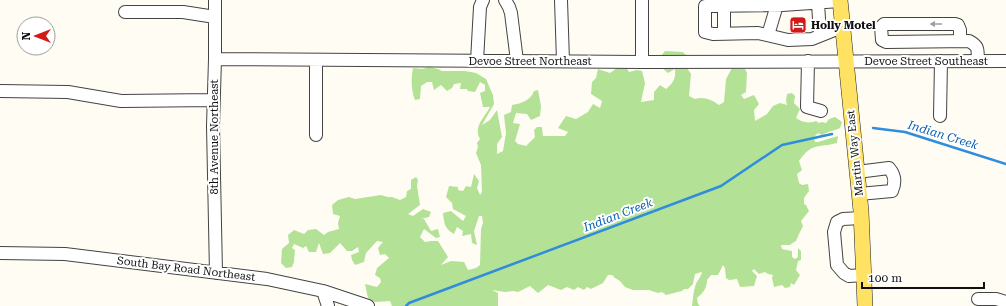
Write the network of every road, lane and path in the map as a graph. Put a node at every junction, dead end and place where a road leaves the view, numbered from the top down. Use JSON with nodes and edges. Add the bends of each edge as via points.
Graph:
{"nodes":[{"id":1,"x":215,"y":0,"type":"edge"},
{"id":2,"x":483,"y":0,"type":"edge"},
{"id":3,"x":505,"y":0,"type":"edge"},
{"id":4,"x":561,"y":0,"type":"edge"},
{"id":5,"x":642,"y":0,"type":"edge"},
{"id":6,"x":840,"y":0,"type":"edge"},
{"id":7,"x":818,"y":2,"type":"junction"},
{"id":8,"x":777,"y":5,"type":"junction"},
{"id":9,"x":724,"y":6,"type":"junction"},
{"id":10,"x":125,"y":12,"type":"dead end"},
{"id":11,"x":215,"y":17,"type":"junction"},
{"id":12,"x":842,"y":27,"type":"junction"},
{"id":13,"x":724,"y":33,"type":"junction"},
{"id":14,"x":768,"y":35,"type":"junction"},
{"id":15,"x":820,"y":35,"type":"junction"},
{"id":16,"x":882,"y":40,"type":"junction"},
{"id":17,"x":960,"y":41,"type":"junction"},
{"id":18,"x":215,"y":60,"type":"junction"},
{"id":19,"x":316,"y":60,"type":"junction"},
{"id":20,"x":477,"y":61,"type":"junction"},
{"id":21,"x":517,"y":61,"type":"junction"},
{"id":22,"x":563,"y":61,"type":"junction"},
{"id":23,"x":808,"y":61,"type":"junction"},
{"id":24,"x":846,"y":61,"type":"junction"},
{"id":25,"x":882,"y":61,"type":"junction"},
{"id":26,"x":941,"y":61,"type":"junction"},
{"id":27,"x":978,"y":61,"type":"junction"},
{"id":28,"x":1006,"y":61,"type":"edge"},
{"id":29,"x":642,"y":62,"type":"junction"},
{"id":30,"x":0,"y":91,"type":"edge"},
{"id":31,"x":213,"y":100,"type":"junction"},
{"id":32,"x":821,"y":111,"type":"dead end"},
{"id":33,"x":940,"y":116,"type":"dead end"},
{"id":34,"x":316,"y":135,"type":"dead end"},
{"id":35,"x":857,"y":172,"type":"junction"},
{"id":36,"x":859,"y":194,"type":"junction"},
{"id":37,"x":861,"y":218,"type":"junction"},
{"id":38,"x":0,"y":253,"type":"edge"},
{"id":39,"x":216,"y":273,"type":"junction"},
{"id":40,"x":864,"y":275,"type":"junction"},
{"id":41,"x":323,"y":291,"type":"junction"},
{"id":42,"x":978,"y":299,"type":"dead end"},
{"id":43,"x":1006,"y":302,"type":"edge"},
{"id":44,"x":328,"y":306,"type":"edge"},
{"id":45,"x":368,"y":306,"type":"edge"},
{"id":46,"x":865,"y":306,"type":"edge"}],
"edges":[{"from":1,"to":11,"type":"street","name":"8th Avenue Northeast"},
{"from":2,"to":20,"type":"street","via":[[480,7]]},
{"from":3,"to":21,"type":"street","via":[[511,13]]},
{"from":4,"to":22,"type":"street"},
{"from":5,"to":29,"type":"street"},
{"from":6,"to":7,"type":"street"},
{"from":6,"to":12,"type":"main road","name":"Martin Way East"},
{"from":7,"to":8,"type":"street"},
{"from":7,"to":15,"type":"street"},
{"from":8,"to":9,"type":"street"},
{"from":8,"to":14,"type":"street"},
{"from":9,"to":13,"type":"street"},
{"from":9,"to":13,"type":"street","via":[[705,6],[706,32]]},
{"from":10,"to":11,"type":"street","via":[[183,12]]},
{"from":11,"to":18,"type":"street","name":"8th Avenue Northeast"},
{"from":12,"to":15,"type":"street"},
{"from":12,"to":24,"type":"main road","name":"Martin Way East"},
{"from":13,"to":14,"type":"street"},
{"from":14,"to":15,"type":"street","via":[[788,40],[812,39]]},
{"from":16,"to":17,"type":"street"},
{"from":17,"to":16,"type":"street","one_way":true,"via":[[960,27],[947,24],[884,24]]},
{"from":16,"to":25,"type":"street"},
{"from":17,"to":27,"type":"street","via":[[976,44]]},
{"from":18,"to":19,"type":"street","name":"Devoe Street Northeast"},
{"from":18,"to":31,"type":"street","name":"8th Avenue Northeast"},
{"from":19,"to":20,"type":"street","name":"Devoe Street Northeast"},
{"from":19,"to":34,"type":"street"},
{"from":20,"to":21,"type":"street","name":"Devoe Street Northeast"},
{"from":21,"to":22,"type":"street","name":"Devoe Street Northeast"},
{"from":22,"to":29,"type":"street","name":"Devoe Street Northeast"},
{"from":23,"to":24,"type":"street","name":"Devoe Street Northeast"},
{"from":23,"to":29,"type":"street","name":"Devoe Street Northeast"},
{"from":23,"to":32,"type":"street","via":[[807,107]]},
{"from":24,"to":25,"type":"street","name":"Devoe Street Southeast"},
{"from":24,"to":35,"type":"main road","name":"Martin Way East"},
{"from":25,"to":26,"type":"street","name":"Devoe Street Southeast"},
{"from":26,"to":27,"type":"street","name":"Devoe Street Southeast"},
{"from":26,"to":33,"type":"street"},
{"from":27,"to":28,"type":"street","name":"Devoe Street Southeast"},
{"from":30,"to":31,"type":"street","via":[[68,92],[121,101]]},
{"from":31,"to":39,"type":"street","name":"8th Avenue Northeast"},
{"from":35,"to":36,"type":"main road","name":"Martin Way East"},
{"from":35,"to":36,"type":"street","via":[[889,168],[894,173],[895,185],[892,191]]},
{"from":36,"to":37,"type":"main road","name":"Martin Way East"},
{"from":37,"to":40,"type":"main road","name":"Martin Way East"},
{"from":37,"to":40,"type":"street","via":[[837,222],[834,232],[837,265],[849,276]]},
{"from":38,"to":39,"type":"street","name":"South Bay Road Northeast","via":[[65,254]]},
{"from":39,"to":41,"type":"street","name":"South Bay Road Northeast","via":[[268,279]]},
{"from":40,"to":46,"type":"main road","name":"Martin Way East"},
{"from":41,"to":44,"type":"street"},
{"from":41,"to":45,"type":"street","name":"South Bay Road Northeast"},
{"from":42,"to":43,"type":"street"}]}
